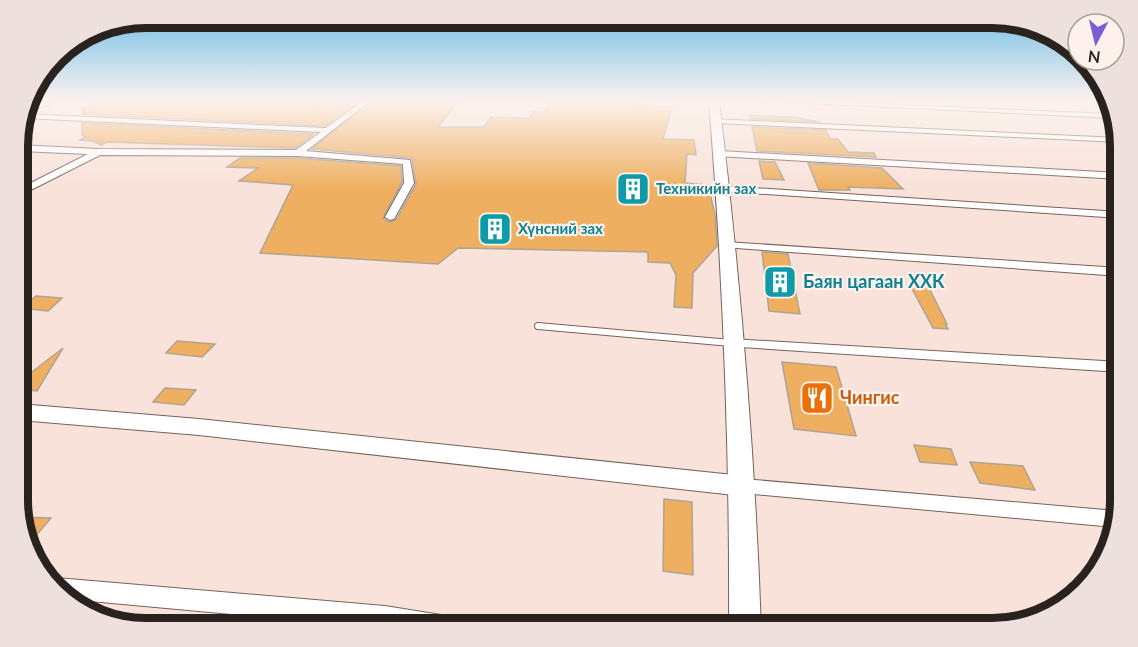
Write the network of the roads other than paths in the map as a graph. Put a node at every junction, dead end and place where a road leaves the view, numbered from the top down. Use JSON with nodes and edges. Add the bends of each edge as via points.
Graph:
{"nodes":[{"id":1,"x":326,"y":130,"type":"edge"},
{"id":2,"x":717,"y":130,"type":"edge"},
{"id":3,"x":988,"y":130,"type":"edge"},
{"id":4,"x":1109,"y":139,"type":"edge"},
{"id":5,"x":28,"y":148,"type":"edge"},
{"id":6,"x":98,"y":152,"type":"junction"},
{"id":7,"x":298,"y":153,"type":"junction"},
{"id":8,"x":720,"y":154,"type":"junction"},
{"id":9,"x":1109,"y":175,"type":"edge"},
{"id":10,"x":28,"y":181,"type":"edge"},
{"id":11,"x":42,"y":182,"type":"junction"},
{"id":12,"x":28,"y":189,"type":"edge"},
{"id":13,"x":723,"y":189,"type":"junction"},
{"id":14,"x":1109,"y":214,"type":"edge"},
{"id":15,"x":390,"y":217,"type":"dead end"},
{"id":16,"x":726,"y":245,"type":"junction"},
{"id":17,"x":1109,"y":271,"type":"edge"},
{"id":18,"x":538,"y":326,"type":"dead end"},
{"id":19,"x":732,"y":343,"type":"junction"},
{"id":20,"x":1109,"y":366,"type":"edge"},
{"id":21,"x":28,"y":413,"type":"edge"},
{"id":22,"x":742,"y":486,"type":"junction"},
{"id":23,"x":1108,"y":518,"type":"edge"},
{"id":24,"x":69,"y":589,"type":"edge"},
{"id":25,"x":391,"y":618,"type":"edge"},
{"id":26,"x":745,"y":618,"type":"edge"}],
"edges":[{"from":1,"to":7,"type":"street"},
{"from":2,"to":8,"type":"main road"},
{"from":3,"to":4,"type":"street"},
{"from":5,"to":6,"type":"street"},
{"from":6,"to":7,"type":"street"},
{"from":6,"to":11,"type":"street"},
{"from":7,"to":15,"type":"street","via":[[407,162],[409,183]]},
{"from":8,"to":9,"type":"street"},
{"from":8,"to":13,"type":"main road"},
{"from":10,"to":11,"type":"street"},
{"from":11,"to":12,"type":"street"},
{"from":13,"to":14,"type":"street"},
{"from":13,"to":16,"type":"main road"},
{"from":16,"to":17,"type":"street"},
{"from":16,"to":19,"type":"main road"},
{"from":18,"to":19,"type":"lane"},
{"from":19,"to":20,"type":"street"},
{"from":19,"to":22,"type":"main road"},
{"from":21,"to":22,"type":"street"},
{"from":22,"to":23,"type":"street"},
{"from":22,"to":26,"type":"main road"},
{"from":24,"to":25,"type":"street"}]}
